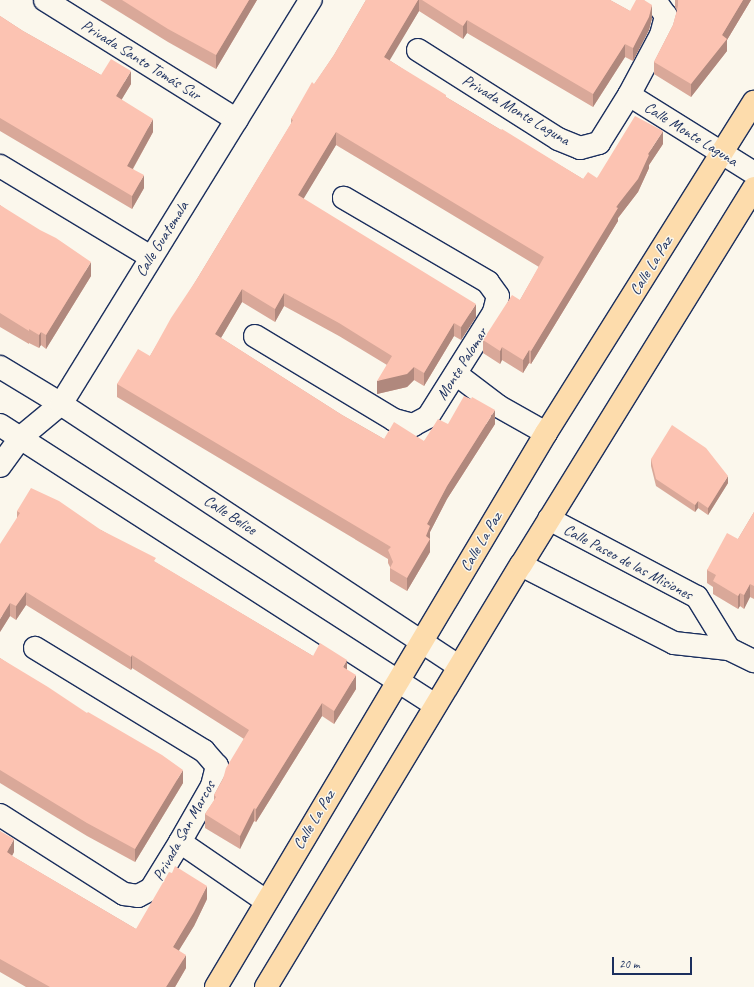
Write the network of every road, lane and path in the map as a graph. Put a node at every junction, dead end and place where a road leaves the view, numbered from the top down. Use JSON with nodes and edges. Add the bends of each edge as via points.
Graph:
{"nodes":[{"id":1,"x":45,"y":0,"type":"edge"},
{"id":2,"x":311,"y":0,"type":"edge"},
{"id":3,"x":655,"y":0,"type":"edge"},
{"id":4,"x":418,"y":50,"type":"dead end"},
{"id":5,"x":629,"y":96,"type":"junction"},
{"id":6,"x":754,"y":102,"type":"edge"},
{"id":7,"x":237,"y":120,"type":"junction"},
{"id":8,"x":722,"y":153,"type":"junction"},
{"id":9,"x":0,"y":166,"type":"edge"},
{"id":10,"x":754,"y":173,"type":"edge"},
{"id":11,"x":754,"y":188,"type":"edge"},
{"id":12,"x":344,"y":198,"type":"dead end"},
{"id":13,"x":151,"y":257,"type":"junction"},
{"id":14,"x":255,"y":336,"type":"dead end"},
{"id":15,"x":0,"y":367,"type":"edge"},
{"id":16,"x":456,"y":374,"type":"junction"},
{"id":17,"x":61,"y":404,"type":"junction"},
{"id":18,"x":0,"y":425,"type":"edge"},
{"id":19,"x":546,"y":433,"type":"junction"},
{"id":20,"x":20,"y":438,"type":"junction"},
{"id":21,"x":0,"y":466,"type":"edge"},
{"id":22,"x":549,"y":519,"type":"junction"},
{"id":23,"x":521,"y":565,"type":"junction"},
{"id":24,"x":422,"y":641,"type":"junction"},
{"id":25,"x":35,"y":648,"type":"dead end"},
{"id":26,"x":729,"y":648,"type":"junction"},
{"id":27,"x":754,"y":661,"type":"edge"},
{"id":28,"x":459,"y":666,"type":"junction"},
{"id":29,"x":397,"y":681,"type":"junction"},
{"id":30,"x":435,"y":705,"type":"junction"},
{"id":31,"x":0,"y":815,"type":"edge"},
{"id":32,"x":180,"y":842,"type":"junction"},
{"id":33,"x":266,"y":901,"type":"junction"},
{"id":34,"x":216,"y":987,"type":"edge"},
{"id":35,"x":266,"y":987,"type":"edge"}],
"edges":[{"from":1,"to":7,"type":"street","name":"Privada Santo Tomás Sur"},
{"from":2,"to":7,"type":"street","name":"Calle Guatemala"},
{"from":3,"to":5,"type":"street","name":"Privada Monte Laguna","via":[[666,16]]},
{"from":4,"to":5,"type":"street","name":"Privada Monte Laguna","via":[[558,140],[580,148],[599,143]]},
{"from":5,"to":8,"type":"street","name":"Calle Monte Laguna"},
{"from":6,"to":8,"type":"main road","name":"Calle La Paz"},
{"from":7,"to":13,"type":"street","name":"Calle Guatemala"},
{"from":8,"to":10,"type":"street","name":"Calle Monte Laguna"},
{"from":8,"to":19,"type":"main road","name":"Calle La Paz"},
{"from":9,"to":13,"type":"street"},
{"from":11,"to":22,"type":"main road"},
{"from":12,"to":16,"type":"street","name":"Monte Palomar","via":[[488,282],[498,296],[494,312]]},
{"from":13,"to":17,"type":"street","name":"Calle Guatemala"},
{"from":14,"to":16,"type":"street","name":"Monte Palomar","via":[[394,420],[413,426],[428,417]]},
{"from":15,"to":17,"type":"street","name":"Calle Belice"},
{"from":16,"to":19,"type":"street","via":[[498,406]]},
{"from":17,"to":20,"type":"street","name":"Calle Guatemala"},
{"from":17,"to":24,"type":"street","name":"Calle Belice"},
{"from":18,"to":20,"type":"street"},
{"from":19,"to":24,"type":"main road","name":"Calle La Paz"},
{"from":20,"to":21,"type":"street","name":"Calle Guatemala"},
{"from":20,"to":29,"type":"street"},
{"from":22,"to":23,"type":"main road"},
{"from":22,"to":26,"type":"street","name":"Calle Paseo de las Misiones","via":[[697,597]]},
{"from":23,"to":26,"type":"street","via":[[674,643]]},
{"from":23,"to":28,"type":"main road"},
{"from":24,"to":28,"type":"street","name":"Calle Belice"},
{"from":24,"to":29,"type":"main road","name":"Calle La Paz"},
{"from":25,"to":32,"type":"street","name":"Privada San Marcos","via":[[204,751],[217,766],[212,786]]},
{"from":26,"to":27,"type":"street"},
{"from":28,"to":30,"type":"main road"},
{"from":29,"to":30,"type":"street"},
{"from":29,"to":33,"type":"main road","name":"Calle La Paz"},
{"from":30,"to":35,"type":"main road"},
{"from":31,"to":32,"type":"street","name":"Privada San Marcos","via":[[124,894],[138,896],[151,889]]},
{"from":32,"to":33,"type":"street"},
{"from":33,"to":34,"type":"main road","name":"Calle La Paz"}]}
